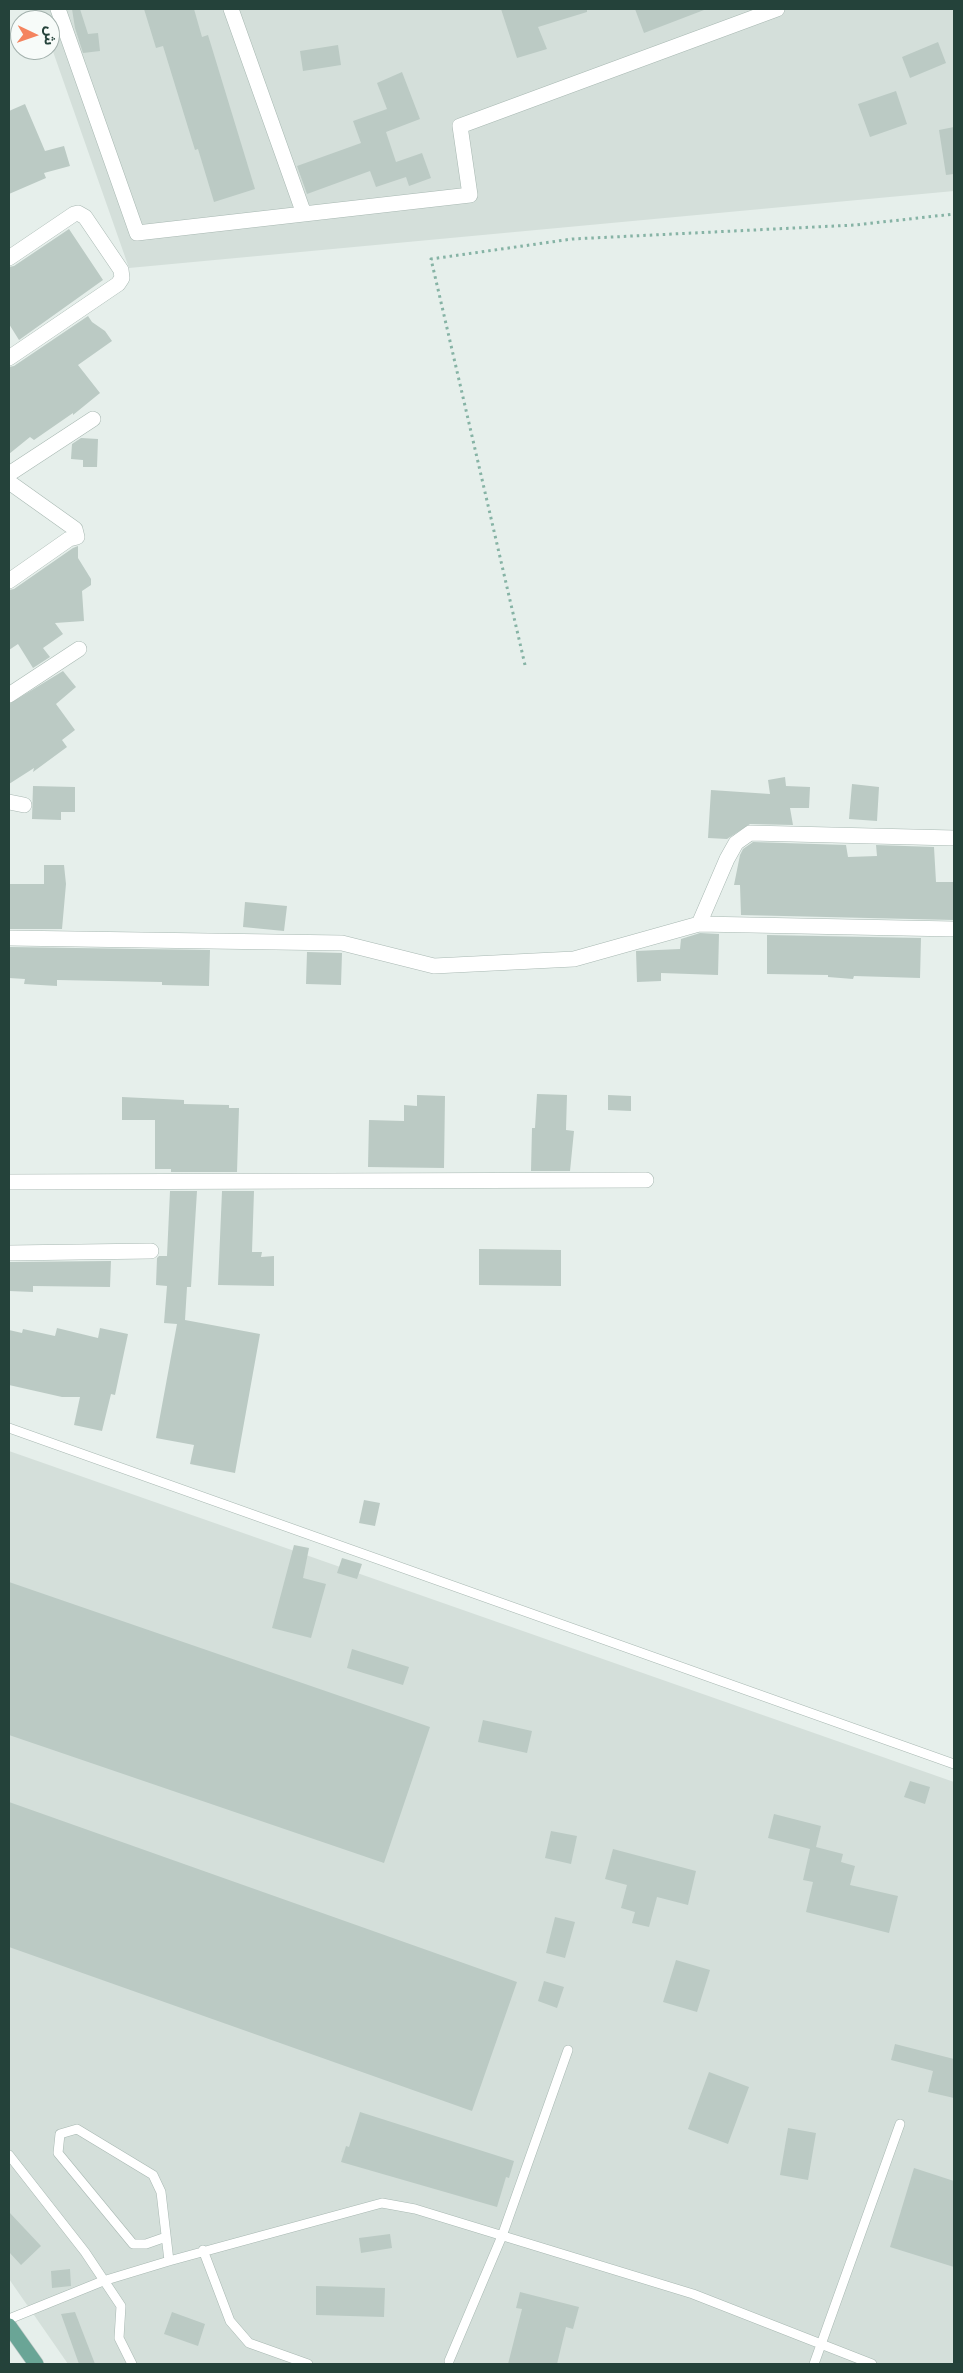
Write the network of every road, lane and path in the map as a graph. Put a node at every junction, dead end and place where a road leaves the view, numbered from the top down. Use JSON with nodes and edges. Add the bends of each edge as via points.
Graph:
{"nodes":[{"id":1,"x":58,"y":9,"type":"edge"},
{"id":2,"x":231,"y":9,"type":"edge"},
{"id":3,"x":777,"y":9,"type":"edge"},
{"id":4,"x":304,"y":214,"type":"junction"},
{"id":5,"x":954,"y":214,"type":"edge"},
{"id":6,"x":9,"y":258,"type":"edge"},
{"id":7,"x":9,"y":358,"type":"edge"},
{"id":8,"x":93,"y":419,"type":"dead end"},
{"id":9,"x":9,"y":474,"type":"edge"},
{"id":10,"x":9,"y":482,"type":"edge"},
{"id":11,"x":9,"y":581,"type":"edge"},
{"id":12,"x":79,"y":649,"type":"dead end"},
{"id":13,"x":525,"y":665,"type":"dead end"},
{"id":14,"x":9,"y":695,"type":"edge"},
{"id":15,"x":9,"y":802,"type":"edge"},
{"id":16,"x":24,"y":805,"type":"dead end"},
{"id":17,"x":954,"y":838,"type":"edge"},
{"id":18,"x":699,"y":924,"type":"junction"},
{"id":19,"x":954,"y":929,"type":"edge"},
{"id":20,"x":9,"y":938,"type":"edge"},
{"id":21,"x":646,"y":1180,"type":"dead end"},
{"id":22,"x":9,"y":1182,"type":"edge"},
{"id":23,"x":151,"y":1251,"type":"dead end"},
{"id":24,"x":9,"y":1253,"type":"edge"},
{"id":25,"x":9,"y":1428,"type":"edge"},
{"id":26,"x":954,"y":1764,"type":"edge"},
{"id":27,"x":568,"y":2050,"type":"dead end"},
{"id":28,"x":900,"y":2124,"type":"dead end"},
{"id":29,"x":9,"y":2155,"type":"edge"},
{"id":30,"x":502,"y":2236,"type":"junction"},
{"id":31,"x":166,"y":2237,"type":"junction"},
{"id":32,"x":203,"y":2250,"type":"junction"},
{"id":33,"x":169,"y":2261,"type":"junction"},
{"id":34,"x":103,"y":2281,"type":"junction"},
{"id":35,"x":9,"y":2319,"type":"edge"},
{"id":36,"x":9,"y":2326,"type":"edge"},
{"id":37,"x":820,"y":2345,"type":"junction"},
{"id":38,"x":449,"y":2360,"type":"dead end"},
{"id":39,"x":36,"y":2364,"type":"edge"},
{"id":40,"x":132,"y":2364,"type":"edge"},
{"id":41,"x":308,"y":2364,"type":"edge"},
{"id":42,"x":814,"y":2364,"type":"edge"},
{"id":43,"x":872,"y":2364,"type":"edge"}],
"edges":[{"from":1,"to":4,"type":"street","via":[[138,232]]},
{"from":2,"to":4,"type":"street"},
{"from":3,"to":4,"type":"street","via":[[460,126],[470,195]]},
{"from":5,"to":13,"type":"path","via":[[855,226],[572,239],[431,260]]},
{"from":6,"to":7,"type":"street","via":[[78,213],[85,216],[121,270],[122,278],[118,284]]},
{"from":8,"to":9,"type":"street"},
{"from":10,"to":11,"type":"street","via":[[75,530],[77,537],[69,539]]},
{"from":12,"to":14,"type":"street"},
{"from":15,"to":16,"type":"street"},
{"from":17,"to":18,"type":"street","via":[[750,833],[736,843],[727,859]]},
{"from":18,"to":19,"type":"street"},
{"from":18,"to":20,"type":"street","via":[[574,959],[434,966],[342,942]]},
{"from":21,"to":22,"type":"street"},
{"from":23,"to":24,"type":"street"},
{"from":25,"to":26,"type":"lane"},
{"from":27,"to":30,"type":"lane"},
{"from":28,"to":37,"type":"lane"},
{"from":29,"to":34,"type":"lane","via":[[85,2252]]},
{"from":30,"to":32,"type":"lane","via":[[415,2209],[382,2203]]},
{"from":30,"to":37,"type":"lane","via":[[693,2294]]},
{"from":30,"to":38,"type":"lane"},
{"from":31,"to":31,"type":"lane","via":[[160,2192],[153,2176],[77,2129],[60,2134],[58,2154],[133,2244],[146,2244]]},
{"from":31,"to":33,"type":"lane"},
{"from":32,"to":33,"type":"lane"},
{"from":32,"to":41,"type":"lane","via":[[230,2321],[249,2342]]},
{"from":33,"to":34,"type":"lane"},
{"from":34,"to":35,"type":"lane"},
{"from":34,"to":40,"type":"lane","via":[[121,2306],[119,2338]]},
{"from":36,"to":39,"type":"main road"},
{"from":37,"to":42,"type":"lane"},
{"from":37,"to":43,"type":"lane"}]}
